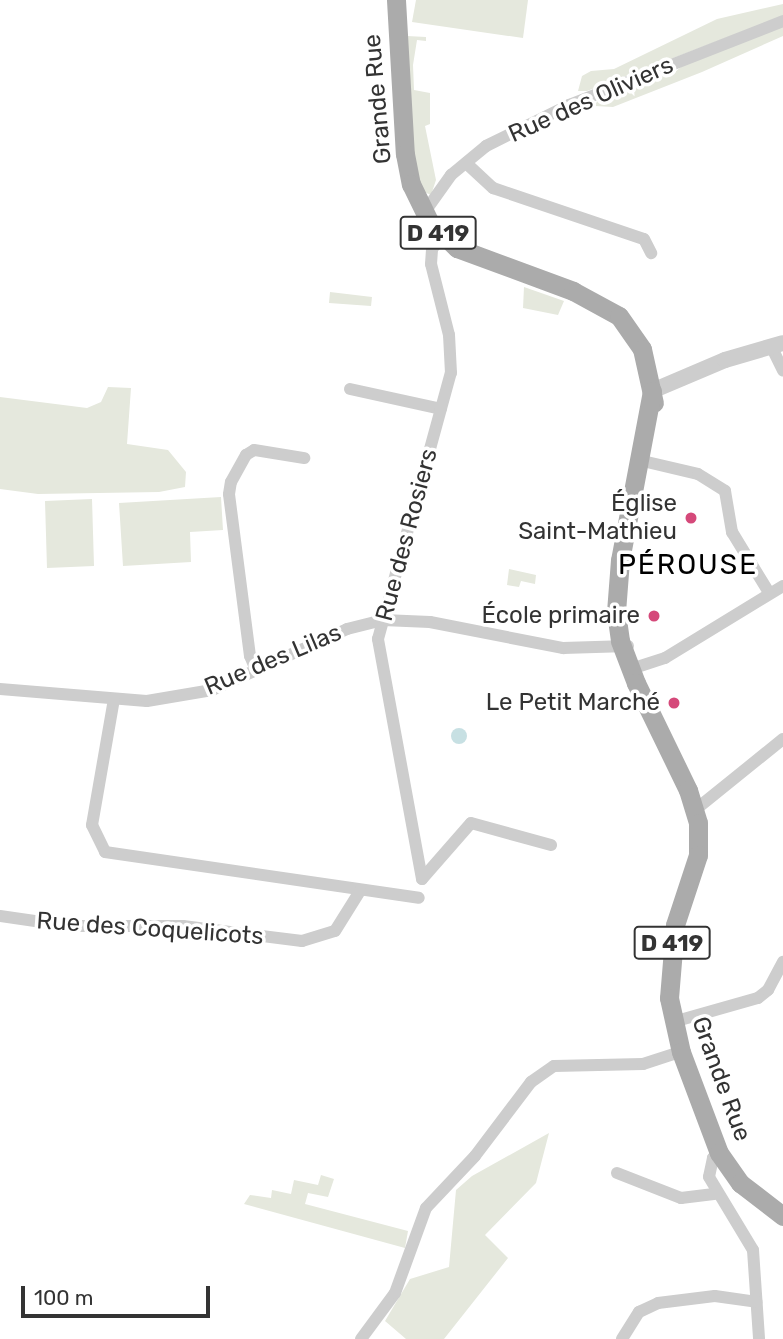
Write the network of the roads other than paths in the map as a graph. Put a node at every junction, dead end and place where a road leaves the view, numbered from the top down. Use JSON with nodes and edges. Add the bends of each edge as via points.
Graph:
{"nodes":[{"id":1,"x":396,"y":0,"type":"edge"},
{"id":2,"x":783,"y":21,"type":"edge"},
{"id":3,"x":466,"y":163,"type":"junction"},
{"id":4,"x":424,"y":213,"type":"junction"},
{"id":5,"x":442,"y":237,"type":"junction"},
{"id":6,"x":651,"y":253,"type":"dead end"},
{"id":7,"x":777,"y":346,"type":"edge"},
{"id":8,"x":783,"y":371,"type":"edge"},
{"id":9,"x":350,"y":389,"type":"dead end"},
{"id":10,"x":652,"y":391,"type":"junction"},
{"id":11,"x":441,"y":410,"type":"junction"},
{"id":12,"x":304,"y":458,"type":"dead end"},
{"id":13,"x":647,"y":462,"type":"junction"},
{"id":14,"x":778,"y":590,"type":"edge"},
{"id":15,"x":383,"y":620,"type":"junction"},
{"id":16,"x":627,"y":653,"type":"junction"},
{"id":17,"x":256,"y":670,"type":"junction"},
{"id":18,"x":0,"y":689,"type":"edge"},
{"id":19,"x":114,"y":699,"type":"junction"},
{"id":20,"x":783,"y":739,"type":"edge"},
{"id":21,"x":695,"y":810,"type":"junction"},
{"id":22,"x":551,"y":845,"type":"dead end"},
{"id":23,"x":359,"y":891,"type":"junction"},
{"id":24,"x":419,"y":898,"type":"dead end"},
{"id":25,"x":0,"y":916,"type":"edge"},
{"id":26,"x":783,"y":962,"type":"edge"},
{"id":27,"x":673,"y":1022,"type":"junction"},
{"id":28,"x":681,"y":1052,"type":"junction"},
{"id":29,"x":719,"y":1153,"type":"junction"},
{"id":30,"x":617,"y":1173,"type":"dead end"},
{"id":31,"x":716,"y":1194,"type":"junction"},
{"id":32,"x":780,"y":1211,"type":"edge"},
{"id":33,"x":757,"y":1302,"type":"junction"},
{"id":34,"x":361,"y":1339,"type":"edge"},
{"id":35,"x":622,"y":1339,"type":"edge"},
{"id":36,"x":758,"y":1339,"type":"edge"}],
"edges":[{"from":1,"to":4,"type":"main road","name":"Grande Rue","number":"D 419","via":[[405,154]]},
{"from":2,"to":3,"type":"street","name":"Rue des Oliviers","via":[[569,105],[486,146]]},
{"from":3,"to":4,"type":"street","name":"Rue des Oliviers","via":[[451,175]]},
{"from":3,"to":6,"type":"street","via":[[493,188],[644,239]]},
{"from":4,"to":5,"type":"main road","name":"Grande Rue","number":"D 419"},
{"from":5,"to":10,"type":"main road","name":"Grande Rue","number":"D 419","via":[[489,262],[595,300],[619,316],[642,349]]},
{"from":5,"to":11,"type":"street","name":"Rue des Rosiers","via":[[430,257],[449,335],[451,373]]},
{"from":7,"to":8,"type":"street"},
{"from":7,"to":10,"type":"street","via":[[726,360]]},
{"from":9,"to":11,"type":"street"},
{"from":10,"to":13,"type":"main road","via":[[655,407]]},
{"from":10,"to":16,"type":"main road","name":"Grande Rue","number":"D 419","via":[[620,560],[616,612]]},
{"from":11,"to":15,"type":"street","name":"Rue des Rosiers","via":[[394,595]]},
{"from":12,"to":17,"type":"street","via":[[254,450],[246,455],[229,494]]},
{"from":13,"to":14,"type":"street","via":[[708,479],[725,491],[732,532]]},
{"from":13,"to":16,"type":"main road","via":[[629,564]]},
{"from":14,"to":16,"type":"street","name":"Rue des Lilas","via":[[665,658]]},
{"from":15,"to":16,"type":"street","name":"Rue des Lilas","via":[[430,622],[563,648]]},
{"from":15,"to":17,"type":"street","name":"Rue des Lilas","via":[[346,629]]},
{"from":15,"to":22,"type":"street","name":"Rue des Rosiers","via":[[380,649],[422,879],[471,823]]},
{"from":16,"to":21,"type":"main road","name":"Grande Rue","number":"D 419"},
{"from":17,"to":19,"type":"street","name":"Rue des Lilas","via":[[212,690],[147,701]]},
{"from":18,"to":19,"type":"street","name":"Rue des Lilas"},
{"from":19,"to":23,"type":"street","via":[[92,825],[105,852]]},
{"from":20,"to":21,"type":"street"},
{"from":21,"to":27,"type":"main road","name":"Grande Rue","number":"D 419","via":[[698,855],[675,925],[668,970]]},
{"from":23,"to":24,"type":"street"},
{"from":23,"to":25,"type":"street","name":"Rue des Coquelicots","via":[[335,931],[302,941],[183,926],[68,926]]},
{"from":26,"to":27,"type":"street","via":[[768,990],[758,998]]},
{"from":27,"to":28,"type":"main road","name":"Grande Rue","number":"D 419"},
{"from":28,"to":29,"type":"main road","name":"Grande Rue","number":"D 419"},
{"from":28,"to":34,"type":"street","via":[[643,1064],[554,1066],[531,1082],[475,1156],[426,1208],[395,1293]]},
{"from":29,"to":31,"type":"street","via":[[708,1171]]},
{"from":29,"to":32,"type":"main road","name":"Grande Rue","number":"D 419","via":[[740,1183]]},
{"from":30,"to":31,"type":"street","via":[[681,1198]]},
{"from":31,"to":33,"type":"street","via":[[740,1222],[753,1250]]},
{"from":33,"to":35,"type":"street","via":[[715,1296],[657,1303],[639,1312]]},
{"from":33,"to":36,"type":"street"}]}
